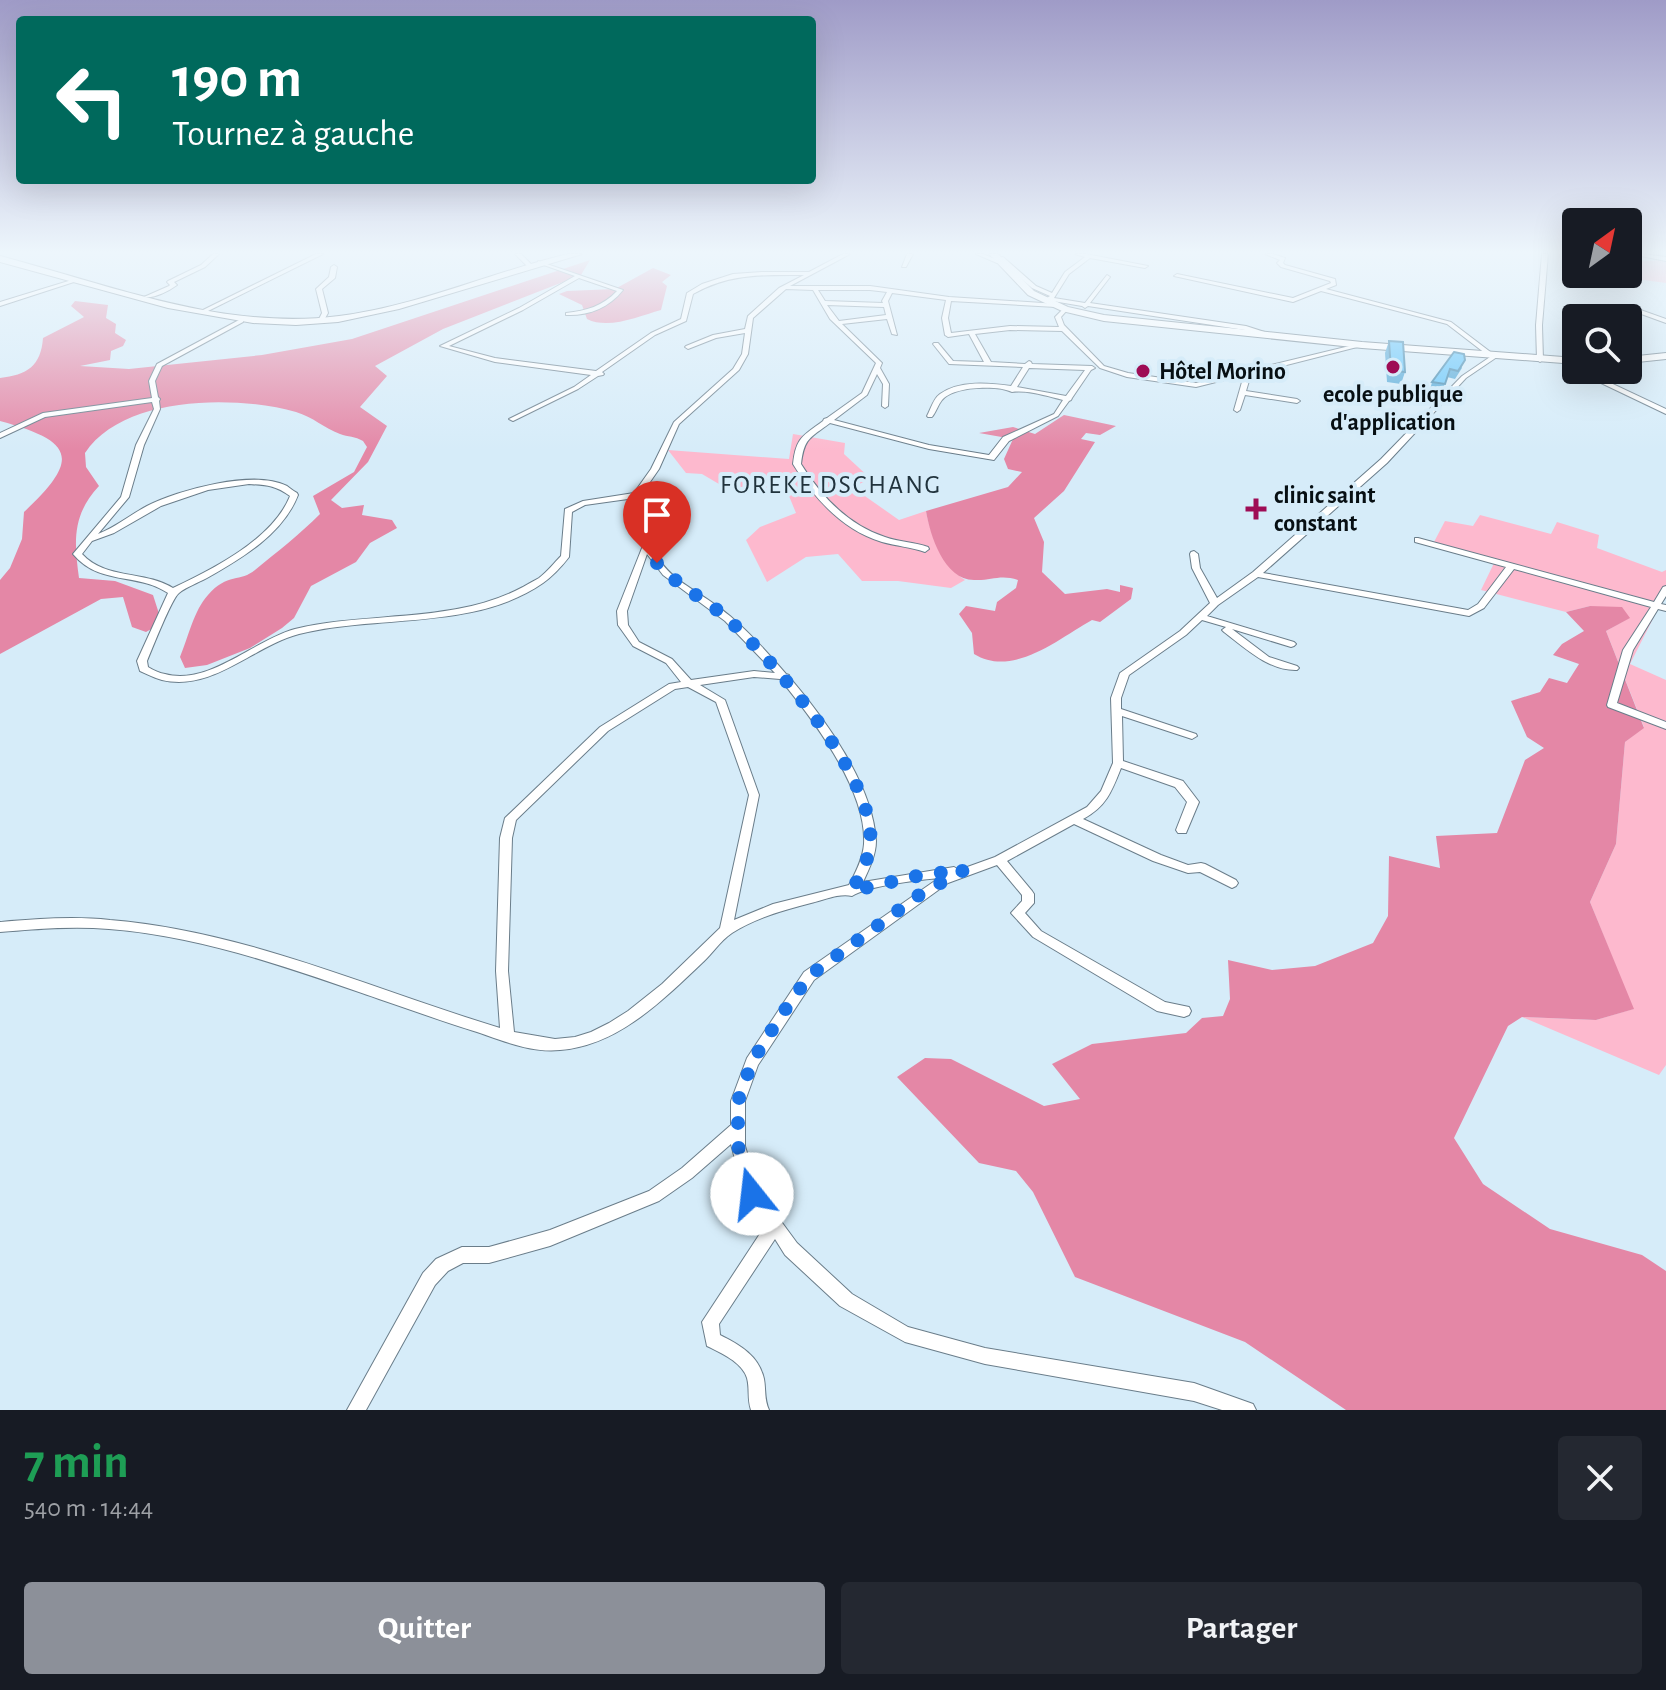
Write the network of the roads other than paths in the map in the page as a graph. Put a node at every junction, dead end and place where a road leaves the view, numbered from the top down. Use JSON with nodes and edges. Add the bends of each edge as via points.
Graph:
{"nodes":[{"id":1,"x":237,"y":320,"type":"edge"},
{"id":2,"x":328,"y":320,"type":"edge"},
{"id":3,"x":498,"y":320,"type":"edge"},
{"id":4,"x":684,"y":320,"type":"edge"},
{"id":5,"x":750,"y":320,"type":"edge"},
{"id":6,"x":836,"y":320,"type":"edge"},
{"id":7,"x":865,"y":320,"type":"edge"},
{"id":8,"x":889,"y":320,"type":"edge"},
{"id":9,"x":945,"y":320,"type":"edge"},
{"id":10,"x":1059,"y":320,"type":"edge"},
{"id":11,"x":1117,"y":320,"type":"edge"},
{"id":12,"x":1186,"y":320,"type":"edge"},
{"id":13,"x":1440,"y":320,"type":"edge"},
{"id":14,"x":1539,"y":320,"type":"edge"},
{"id":15,"x":241,"y":321,"type":"junction"},
{"id":16,"x":321,"y":321,"type":"joint"},
{"id":17,"x":838,"y":323,"type":"junction"},
{"id":18,"x":1063,"y":329,"type":"junction"},
{"id":19,"x":746,"y":331,"type":"junction"},
{"id":20,"x":895,"y":334,"type":"dead end"},
{"id":21,"x":972,"y":334,"type":"junction"},
{"id":22,"x":1274,"y":337,"type":"junction"},
{"id":23,"x":936,"y":344,"type":"dead end"},
{"id":24,"x":1362,"y":345,"type":"junction"},
{"id":25,"x":688,"y":347,"type":"dead end"},
{"id":26,"x":1666,"y":356,"type":"edge"},
{"id":27,"x":1494,"y":357,"type":"junction"},
{"id":28,"x":1642,"y":359,"type":"edge"},
{"id":29,"x":1540,"y":360,"type":"junction"},
{"id":30,"x":1559,"y":361,"type":"joint"},
{"id":31,"x":1562,"y":362,"type":"edge"},
{"id":32,"x":988,"y":363,"type":"junction"},
{"id":33,"x":1029,"y":363,"type":"junction"},
{"id":34,"x":1102,"y":367,"type":"junction"},
{"id":35,"x":1089,"y":368,"type":"junction"},
{"id":36,"x":878,"y":369,"type":"junction"},
{"id":37,"x":1248,"y":373,"type":"junction"},
{"id":38,"x":601,"y":374,"type":"junction"},
{"id":39,"x":1608,"y":384,"type":"edge"},
{"id":40,"x":1012,"y":390,"type":"junction"},
{"id":41,"x":1244,"y":393,"type":"junction"},
{"id":42,"x":157,"y":399,"type":"junction"},
{"id":43,"x":1069,"y":399,"type":"junction"},
{"id":44,"x":1297,"y":401,"type":"dead end"},
{"id":45,"x":885,"y":406,"type":"dead end"},
{"id":46,"x":1237,"y":410,"type":"dead end"},
{"id":47,"x":1666,"y":412,"type":"edge"},
{"id":48,"x":930,"y":416,"type":"dead end"},
{"id":49,"x":513,"y":419,"type":"dead end"},
{"id":50,"x":826,"y":420,"type":"junction"},
{"id":51,"x":0,"y":436,"type":"edge"},
{"id":52,"x":637,"y":495,"type":"junction"},
{"id":53,"x":90,"y":539,"type":"junction"},
{"id":54,"x":1418,"y":540,"type":"dead end"},
{"id":55,"x":647,"y":544,"type":"junction"},
{"id":56,"x":925,"y":549,"type":"dead end"},
{"id":57,"x":1194,"y":554,"type":"dead end"},
{"id":58,"x":1512,"y":565,"type":"junction"},
{"id":59,"x":1256,"y":574,"type":"junction"},
{"id":60,"x":1666,"y":589,"type":"edge"},
{"id":61,"x":173,"y":592,"type":"junction"},
{"id":62,"x":1215,"y":603,"type":"junction"},
{"id":63,"x":1661,"y":606,"type":"edge"},
{"id":64,"x":1201,"y":617,"type":"junction"},
{"id":65,"x":1223,"y":626,"type":"junction"},
{"id":66,"x":1291,"y":644,"type":"dead end"},
{"id":67,"x":1294,"y":668,"type":"dead end"},
{"id":68,"x":786,"y":677,"type":"junction"},
{"id":69,"x":687,"y":682,"type":"junction"},
{"id":70,"x":1116,"y":711,"type":"junction"},
{"id":71,"x":1666,"y":726,"type":"edge"},
{"id":72,"x":1192,"y":736,"type":"dead end"},
{"id":73,"x":1118,"y":763,"type":"junction"},
{"id":74,"x":1075,"y":820,"type":"junction"},
{"id":75,"x":1182,"y":830,"type":"dead end"},
{"id":76,"x":999,"y":860,"type":"junction"},
{"id":77,"x":964,"y":870,"type":"junction"},
{"id":78,"x":1232,"y":883,"type":"dead end"},
{"id":79,"x":852,"y":891,"type":"junction"},
{"id":80,"x":0,"y":927,"type":"edge"},
{"id":81,"x":726,"y":931,"type":"junction"},
{"id":82,"x":1184,"y":1011,"type":"dead end"},
{"id":83,"x":507,"y":1034,"type":"junction"},
{"id":84,"x":738,"y":1128,"type":"junction"},
{"id":85,"x":774,"y":1227,"type":"junction"},
{"id":86,"x":356,"y":1410,"type":"edge"},
{"id":87,"x":760,"y":1410,"type":"edge"},
{"id":88,"x":1245,"y":1410,"type":"edge"}],
"edges":[{"from":1,"to":15,"type":"main road"},
{"from":2,"to":16,"type":"main road"},
{"from":3,"to":38,"type":"street","via":[[443,346],[495,360]]},
{"from":4,"to":38,"type":"street","via":[[653,334]]},
{"from":5,"to":19,"type":"street"},
{"from":6,"to":17,"type":"street"},
{"from":7,"to":17,"type":"street"},
{"from":8,"to":20,"type":"street"},
{"from":9,"to":21,"type":"street","via":[[948,335]]},
{"from":10,"to":18,"type":"street"},
{"from":11,"to":22,"type":"main road"},
{"from":12,"to":22,"type":"street"},
{"from":13,"to":27,"type":"street"},
{"from":14,"to":29,"type":"street"},
{"from":15,"to":16,"type":"main road"},
{"from":15,"to":42,"type":"street","via":[[159,365],[152,381]]},
{"from":17,"to":36,"type":"street","via":[[877,359]]},
{"from":18,"to":21,"type":"street"},
{"from":18,"to":34,"type":"street"},
{"from":19,"to":25,"type":"street"},
{"from":19,"to":52,"type":"street","via":[[745,354],[736,370],[676,423]]},
{"from":21,"to":32,"type":"street"},
{"from":22,"to":24,"type":"main road"},
{"from":23,"to":32,"type":"street","via":[[951,363]]},
{"from":24,"to":27,"type":"main road"},
{"from":24,"to":37,"type":"street"},
{"from":26,"to":28,"type":"main road"},
{"from":27,"to":29,"type":"main road"},
{"from":27,"to":59,"type":"street","via":[[1464,377],[1384,461]]},
{"from":29,"to":30,"type":"main road"},
{"from":30,"to":31,"type":"street"},
{"from":32,"to":33,"type":"street"},
{"from":33,"to":35,"type":"street"},
{"from":33,"to":40,"type":"street"},
{"from":34,"to":35,"type":"street"},
{"from":34,"to":37,"type":"street","via":[[1196,385]]},
{"from":35,"to":43,"type":"street"},
{"from":36,"to":45,"type":"street","via":[[886,384]]},
{"from":36,"to":50,"type":"street","via":[[865,394]]},
{"from":37,"to":41,"type":"street"},
{"from":38,"to":49,"type":"street"},
{"from":39,"to":47,"type":"street"},
{"from":40,"to":43,"type":"street"},
{"from":40,"to":48,"type":"street","via":[[953,389],[940,397]]},
{"from":41,"to":44,"type":"street"},
{"from":41,"to":46,"type":"street"},
{"from":42,"to":51,"type":"street","via":[[43,415]]},
{"from":42,"to":53,"type":"street","via":[[125,497]]},
{"from":43,"to":50,"type":"street","via":[[1049,421],[1006,439],[991,458]]},
{"from":50,"to":56,"type":"street","via":[[799,446],[797,464],[807,482],[859,529]]},
{"from":52,"to":55,"type":"street","via":[[648,505]]},
{"from":52,"to":61,"type":"street","via":[[574,506],[566,516],[565,557],[557,568],[498,599],[415,619],[296,632],[201,676],[179,680],[143,669],[144,652]]},
{"from":53,"to":61,"type":"street","via":[[79,559],[117,576],[164,584]]},
{"from":53,"to":61,"type":"street","via":[[115,533],[154,506],[211,488],[272,482],[294,495],[292,506],[267,531],[209,575]]},
{"from":54,"to":58,"type":"street"},
{"from":55,"to":68,"type":"street","via":[[664,571],[729,620]]},
{"from":55,"to":69,"type":"street","via":[[622,611],[623,625],[636,644],[669,661]]},
{"from":57,"to":62,"type":"street"},
{"from":58,"to":59,"type":"street","via":[[1481,606],[1469,613]]},
{"from":58,"to":63,"type":"street"},
{"from":59,"to":62,"type":"street"},
{"from":60,"to":63,"type":"street"},
{"from":62,"to":64,"type":"street"},
{"from":63,"to":71,"type":"street","via":[[1628,650],[1612,705]]},
{"from":64,"to":65,"type":"street"},
{"from":64,"to":70,"type":"street","via":[[1125,673]]},
{"from":65,"to":66,"type":"street"},
{"from":65,"to":67,"type":"street","via":[[1266,659]]},
{"from":68,"to":69,"type":"street","via":[[754,674]]},
{"from":68,"to":79,"type":"street","via":[[846,770],[869,825],[870,844]]},
{"from":69,"to":81,"type":"street","via":[[720,700],[754,795]]},
{"from":69,"to":83,"type":"street","via":[[651,696],[604,729],[511,818],[502,971]]},
{"from":70,"to":72,"type":"street"},
{"from":70,"to":73,"type":"street"},
{"from":73,"to":74,"type":"street","via":[[1106,793]]},
{"from":73,"to":75,"type":"street","via":[[1179,784],[1193,802]]},
{"from":74,"to":76,"type":"street"},
{"from":74,"to":78,"type":"street","via":[[1157,858],[1188,869],[1201,867]]},
{"from":76,"to":77,"type":"street"},
{"from":76,"to":82,"type":"street","via":[[1028,894],[1028,903],[1017,913],[1037,934],[1162,1007]]},
{"from":77,"to":79,"type":"street"},
{"from":77,"to":84,"type":"street","via":[[922,893],[809,976],[752,1062],[738,1101]]},
{"from":79,"to":81,"type":"street","via":[[756,915]]},
{"from":80,"to":83,"type":"street","via":[[102,922],[213,940]]},
{"from":81,"to":83,"type":"street","via":[[679,977],[605,1032],[555,1045]]},
{"from":84,"to":85,"type":"street","via":[[752,1194]]},
{"from":84,"to":86,"type":"street","via":[[654,1196],[550,1238],[489,1255],[462,1255],[442,1265],[429,1279]]},
{"from":85,"to":87,"type":"street","via":[[710,1322],[713,1340],[750,1364]]},
{"from":85,"to":88,"type":"street","via":[[846,1300],[905,1334],[985,1356],[1194,1392]]}]}
